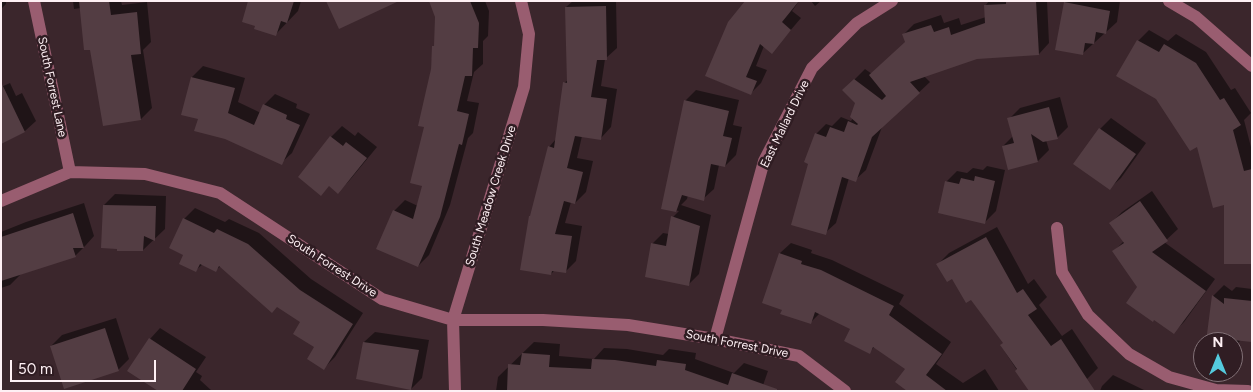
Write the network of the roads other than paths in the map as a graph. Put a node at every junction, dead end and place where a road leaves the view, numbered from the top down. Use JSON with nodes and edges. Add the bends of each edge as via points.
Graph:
{"nodes":[{"id":1,"x":34,"y":1,"type":"edge"},
{"id":2,"x":521,"y":1,"type":"edge"},
{"id":3,"x":892,"y":1,"type":"edge"},
{"id":4,"x":1168,"y":1,"type":"edge"},
{"id":5,"x":1252,"y":66,"type":"edge"},
{"id":6,"x":70,"y":172,"type":"junction"},
{"id":7,"x":1,"y":201,"type":"edge"},
{"id":8,"x":1057,"y":228,"type":"dead end"},
{"id":9,"x":453,"y":320,"type":"junction"},
{"id":10,"x":715,"y":339,"type":"junction"},
{"id":11,"x":455,"y":391,"type":"edge"},
{"id":12,"x":845,"y":391,"type":"edge"},
{"id":13,"x":1248,"y":391,"type":"edge"}],
"edges":[{"from":1,"to":6,"type":"street","name":"South Forrest Lane"},
{"from":2,"to":9,"type":"street","name":"South Meadow Creek Drive","via":[[528,34],[524,87]]},
{"from":3,"to":10,"type":"street","name":"East Mallard Drive","via":[[857,23],[812,68],[764,161]]},
{"from":4,"to":5,"type":"street","via":[[1196,17]]},
{"from":6,"to":7,"type":"street","name":"South Forrest Drive"},
{"from":6,"to":9,"type":"street","name":"South Forrest Drive","via":[[144,174],[220,193],[382,299]]},
{"from":8,"to":13,"type":"street","via":[[1062,272],[1088,315],[1128,354],[1168,377],[1216,390]]},
{"from":9,"to":10,"type":"street","name":"South Forrest Drive","via":[[543,320],[628,325]]},
{"from":9,"to":11,"type":"street","name":"South Meadow Creek Drive"},
{"from":10,"to":12,"type":"street","name":"South Forrest Drive","via":[[799,356]]}]}
